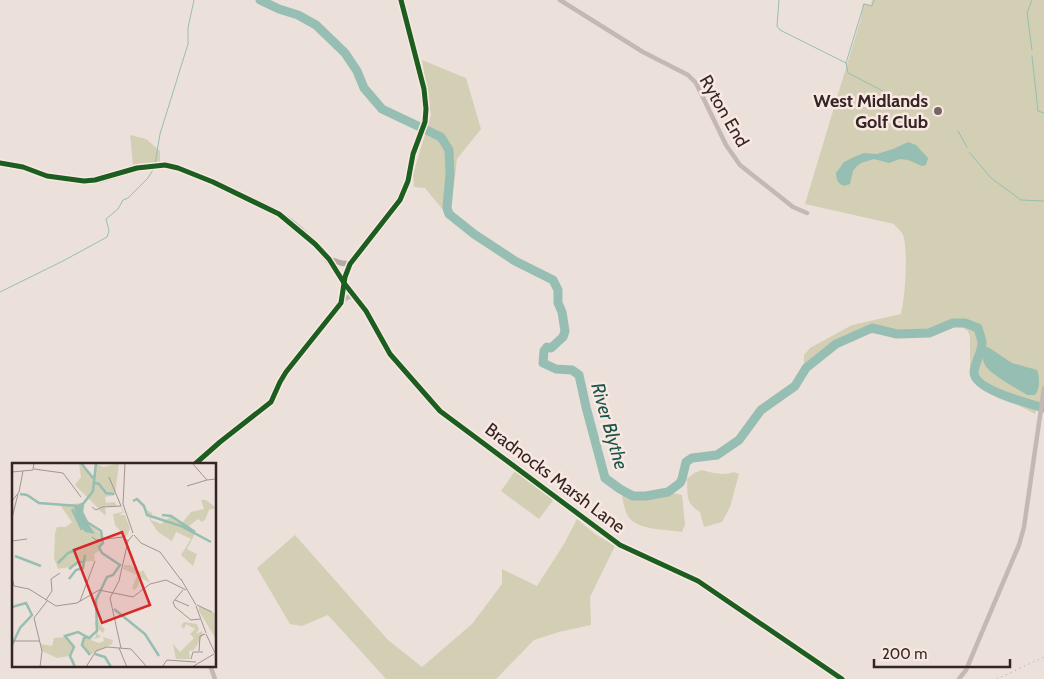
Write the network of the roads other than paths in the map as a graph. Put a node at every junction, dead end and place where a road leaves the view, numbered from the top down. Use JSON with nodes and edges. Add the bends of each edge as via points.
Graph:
{"nodes":[{"id":1,"x":401,"y":0,"type":"edge"},
{"id":2,"x":560,"y":0,"type":"edge"},
{"id":3,"x":0,"y":163,"type":"edge"},
{"id":4,"x":807,"y":212,"type":"dead end"},
{"id":5,"x":328,"y":259,"type":"junction"},
{"id":6,"x":350,"y":264,"type":"junction"},
{"id":7,"x":344,"y":283,"type":"junction"},
{"id":8,"x":355,"y":295,"type":"junction"},
{"id":9,"x":340,"y":303,"type":"junction"},
{"id":10,"x":1044,"y":389,"type":"edge"},
{"id":11,"x":197,"y":463,"type":"edge"},
{"id":12,"x":210,"y":666,"type":"edge"},
{"id":13,"x":215,"y":679,"type":"edge"},
{"id":14,"x":842,"y":679,"type":"edge"},
{"id":15,"x":959,"y":679,"type":"edge"}],
"edges":[{"from":1,"to":6,"type":"street","via":[[424,89],[426,117],[400,200]]},
{"from":2,"to":4,"type":"street","name":"Ryton End","via":[[643,52],[688,75],[696,83],[726,146],[740,165],[793,207]]},
{"from":3,"to":5,"type":"street","via":[[47,176],[90,181],[150,166],[178,168],[270,208],[315,244]]},
{"from":5,"to":6,"type":"street"},
{"from":5,"to":7,"type":"street"},
{"from":6,"to":7,"type":"street"},
{"from":7,"to":8,"type":"street","name":"Bradnocks Marsh Lane"},
{"from":7,"to":9,"type":"street"},
{"from":8,"to":9,"type":"street"},
{"from":8,"to":14,"type":"street","name":"Bradnocks Marsh Lane","via":[[390,354],[440,411],[620,544],[698,581]]},
{"from":9,"to":11,"type":"street","via":[[286,372],[271,402]]},
{"from":10,"to":15,"type":"street","via":[[1024,528],[970,661]]},
{"from":12,"to":13,"type":"street"}]}
